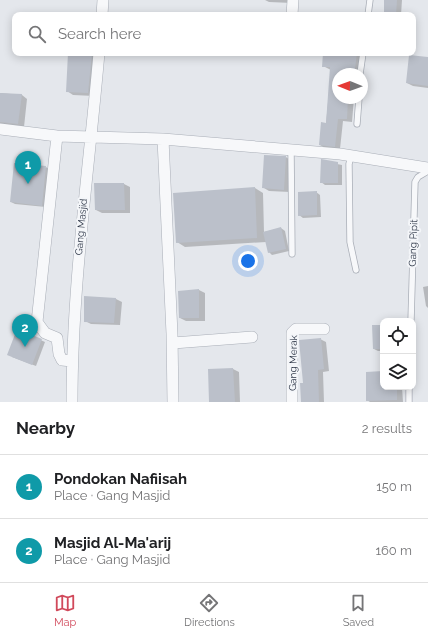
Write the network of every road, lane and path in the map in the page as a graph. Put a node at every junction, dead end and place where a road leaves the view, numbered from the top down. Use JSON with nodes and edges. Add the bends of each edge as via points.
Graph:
{"nodes":[{"id":1,"x":103,"y":0,"type":"edge"},
{"id":2,"x":293,"y":0,"type":"edge"},
{"id":3,"x":370,"y":0,"type":"edge"},
{"id":4,"x":102,"y":12,"type":"edge"},
{"id":5,"x":292,"y":12,"type":"edge"},
{"id":6,"x":368,"y":12,"type":"edge"},
{"id":7,"x":98,"y":56,"type":"edge"},
{"id":8,"x":363,"y":56,"type":"edge"},
{"id":9,"x":361,"y":68,"type":"edge"},
{"id":10,"x":359,"y":104,"type":"edge"},
{"id":11,"x":357,"y":124,"type":"dead end"},
{"id":12,"x":0,"y":129,"type":"edge"},
{"id":13,"x":57,"y":136,"type":"junction"},
{"id":14,"x":92,"y":137,"type":"junction"},
{"id":15,"x":163,"y":139,"type":"junction"},
{"id":16,"x":291,"y":150,"type":"junction"},
{"id":17,"x":351,"y":156,"type":"junction"},
{"id":18,"x":428,"y":168,"type":"edge"},
{"id":19,"x":428,"y":171,"type":"edge"},
{"id":20,"x":292,"y":254,"type":"dead end"},
{"id":21,"x":356,"y":270,"type":"dead end"},
{"id":22,"x":411,"y":318,"type":"edge"},
{"id":23,"x":324,"y":329,"type":"dead end"},
{"id":24,"x":252,"y":337,"type":"dead end"},
{"id":25,"x":173,"y":343,"type":"junction"},
{"id":26,"x":72,"y":362,"type":"junction"},
{"id":27,"x":409,"y":390,"type":"edge"},
{"id":28,"x":72,"y":402,"type":"edge"},
{"id":29,"x":173,"y":402,"type":"edge"},
{"id":30,"x":292,"y":402,"type":"edge"},
{"id":31,"x":409,"y":402,"type":"edge"}],
"edges":[{"from":1,"to":4,"type":"street"},
{"from":2,"to":5,"type":"street"},
{"from":3,"to":6,"type":"lane"},
{"from":7,"to":14,"type":"street","name":"Gang Masjid"},
{"from":8,"to":9,"type":"lane"},
{"from":10,"to":11,"type":"lane"},
{"from":12,"to":13,"type":"street"},
{"from":13,"to":14,"type":"street"},
{"from":13,"to":26,"type":"street","via":[[37,322],[45,333],[57,338],[62,360]]},
{"from":14,"to":15,"type":"street"},
{"from":14,"to":26,"type":"street","name":"Gang Masjid","via":[[83,199]]},
{"from":15,"to":16,"type":"street"},
{"from":15,"to":25,"type":"street"},
{"from":16,"to":17,"type":"street"},
{"from":16,"to":20,"type":"lane"},
{"from":17,"to":18,"type":"street"},
{"from":17,"to":21,"type":"lane","via":[[350,242]]},
{"from":19,"to":22,"type":"lane","name":"Gang Pipit","via":[[415,182]]},
{"from":23,"to":30,"type":"street","name":"Gang Merak","via":[[296,329],[292,333]]},
{"from":24,"to":25,"type":"street"},
{"from":25,"to":29,"type":"street"},
{"from":26,"to":28,"type":"street","name":"Gang Masjid"},
{"from":27,"to":31,"type":"lane"}]}
